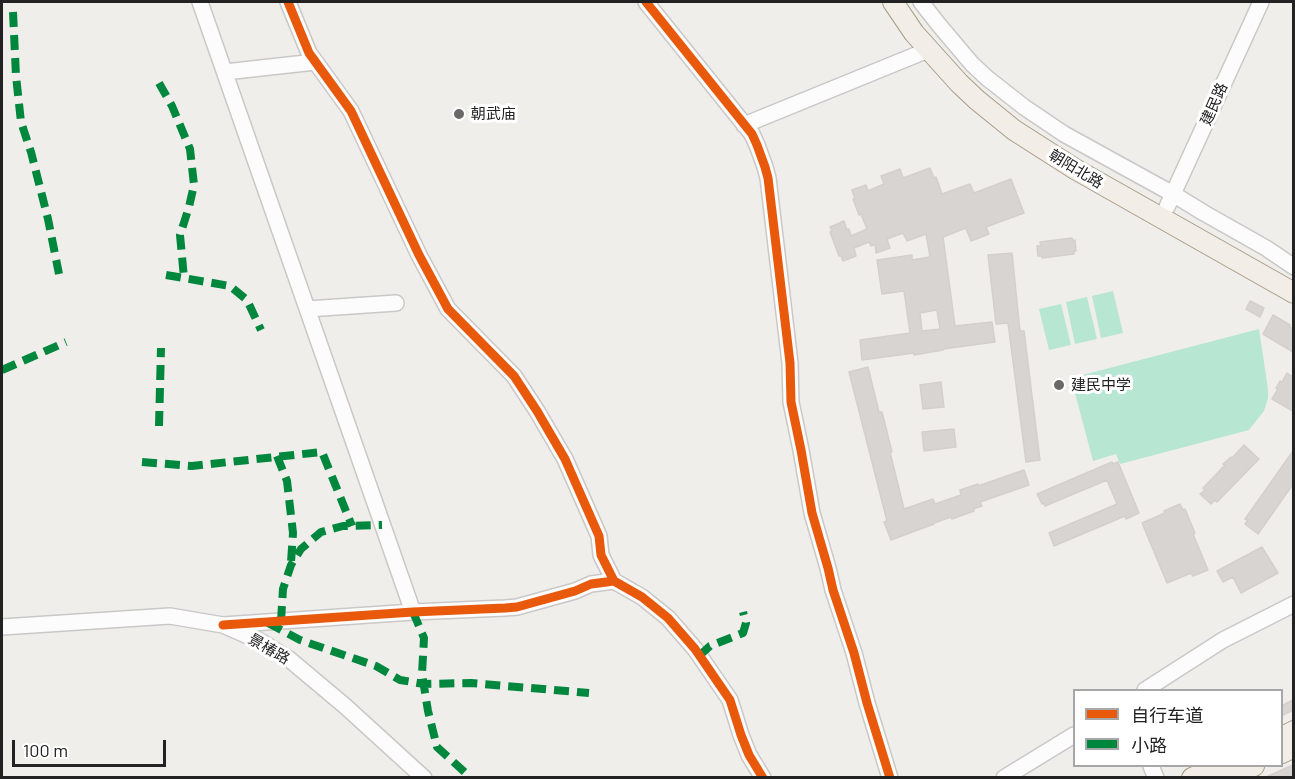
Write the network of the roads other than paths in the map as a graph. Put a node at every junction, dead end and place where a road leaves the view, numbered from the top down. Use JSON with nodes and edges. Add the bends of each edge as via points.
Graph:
{"nodes":[{"id":1,"x":200,"y":2,"type":"edge"},
{"id":2,"x":288,"y":2,"type":"edge"},
{"id":3,"x":646,"y":2,"type":"edge"},
{"id":4,"x":893,"y":2,"type":"edge"},
{"id":5,"x":908,"y":2,"type":"edge"},
{"id":6,"x":921,"y":2,"type":"edge"},
{"id":7,"x":1261,"y":2,"type":"edge"},
{"id":8,"x":928,"y":50,"type":"junction"},
{"id":9,"x":315,"y":62,"type":"junction"},
{"id":10,"x":225,"y":72,"type":"junction"},
{"id":11,"x":744,"y":125,"type":"junction"},
{"id":12,"x":1170,"y":201,"type":"junction"},
{"id":13,"x":1293,"y":267,"type":"edge"},
{"id":14,"x":1293,"y":279,"type":"edge"},
{"id":15,"x":1293,"y":293,"type":"edge"},
{"id":16,"x":396,"y":303,"type":"dead end"},
{"id":17,"x":307,"y":309,"type":"junction"},
{"id":18,"x":614,"y":581,"type":"junction"},
{"id":19,"x":1293,"y":604,"type":"edge"},
{"id":20,"x":413,"y":612,"type":"junction"},
{"id":21,"x":223,"y":624,"type":"junction"},
{"id":22,"x":2,"y":627,"type":"edge"},
{"id":23,"x":1147,"y":689,"type":"edge"},
{"id":24,"x":1073,"y":736,"type":"edge"},
{"id":25,"x":1214,"y":767,"type":"edge"},
{"id":26,"x":1250,"y":767,"type":"edge"},
{"id":27,"x":409,"y":772,"type":"edge"},
{"id":28,"x":424,"y":777,"type":"edge"},
{"id":29,"x":763,"y":777,"type":"edge"},
{"id":30,"x":890,"y":777,"type":"edge"},
{"id":31,"x":1004,"y":777,"type":"edge"},
{"id":32,"x":1192,"y":777,"type":"edge"},
{"id":33,"x":1228,"y":777,"type":"edge"}],
"edges":[{"from":1,"to":10,"type":"street"},
{"from":2,"to":9,"type":"street"},
{"from":3,"to":11,"type":"street"},
{"from":4,"to":8,"type":"main road","name":"朝阳北路"},
{"from":5,"to":12,"type":"main road","name":"朝阳北路","via":[[940,45],[1004,107],[1081,158]]},
{"from":6,"to":12,"type":"street","via":[[987,78],[1064,134]]},
{"from":7,"to":12,"type":"street","name":"建民路"},
{"from":8,"to":11,"type":"street"},
{"from":8,"to":15,"type":"main road","name":"朝阳北路","via":[[996,117],[1033,143]]},
{"from":9,"to":10,"type":"street"},
{"from":9,"to":18,"type":"street","via":[[351,111],[448,309],[514,376],[537,411],[569,469]]},
{"from":10,"to":17,"type":"street"},
{"from":11,"to":30,"type":"street","via":[[757,145],[768,178],[791,402],[812,513]]},
{"from":12,"to":13,"type":"street","via":[[1204,213]]},
{"from":12,"to":14,"type":"main road","name":"朝阳北路"},
{"from":16,"to":17,"type":"street"},
{"from":17,"to":20,"type":"street"},
{"from":18,"to":20,"type":"street","via":[[591,584],[517,607]]},
{"from":18,"to":29,"type":"street","via":[[668,618],[695,649],[730,700],[749,755]]},
{"from":19,"to":23,"type":"street","via":[[1223,640]]},
{"from":20,"to":21,"type":"street"},
{"from":21,"to":22,"type":"street","name":"景椿路","via":[[170,616]]},
{"from":21,"to":27,"type":"street","name":"景椿路","via":[[289,659],[345,706]]},
{"from":24,"to":31,"type":"street"},
{"from":25,"to":32,"type":"main road"},
{"from":26,"to":33,"type":"main road"},
{"from":27,"to":28,"type":"street","name":"景椿路"}]}
